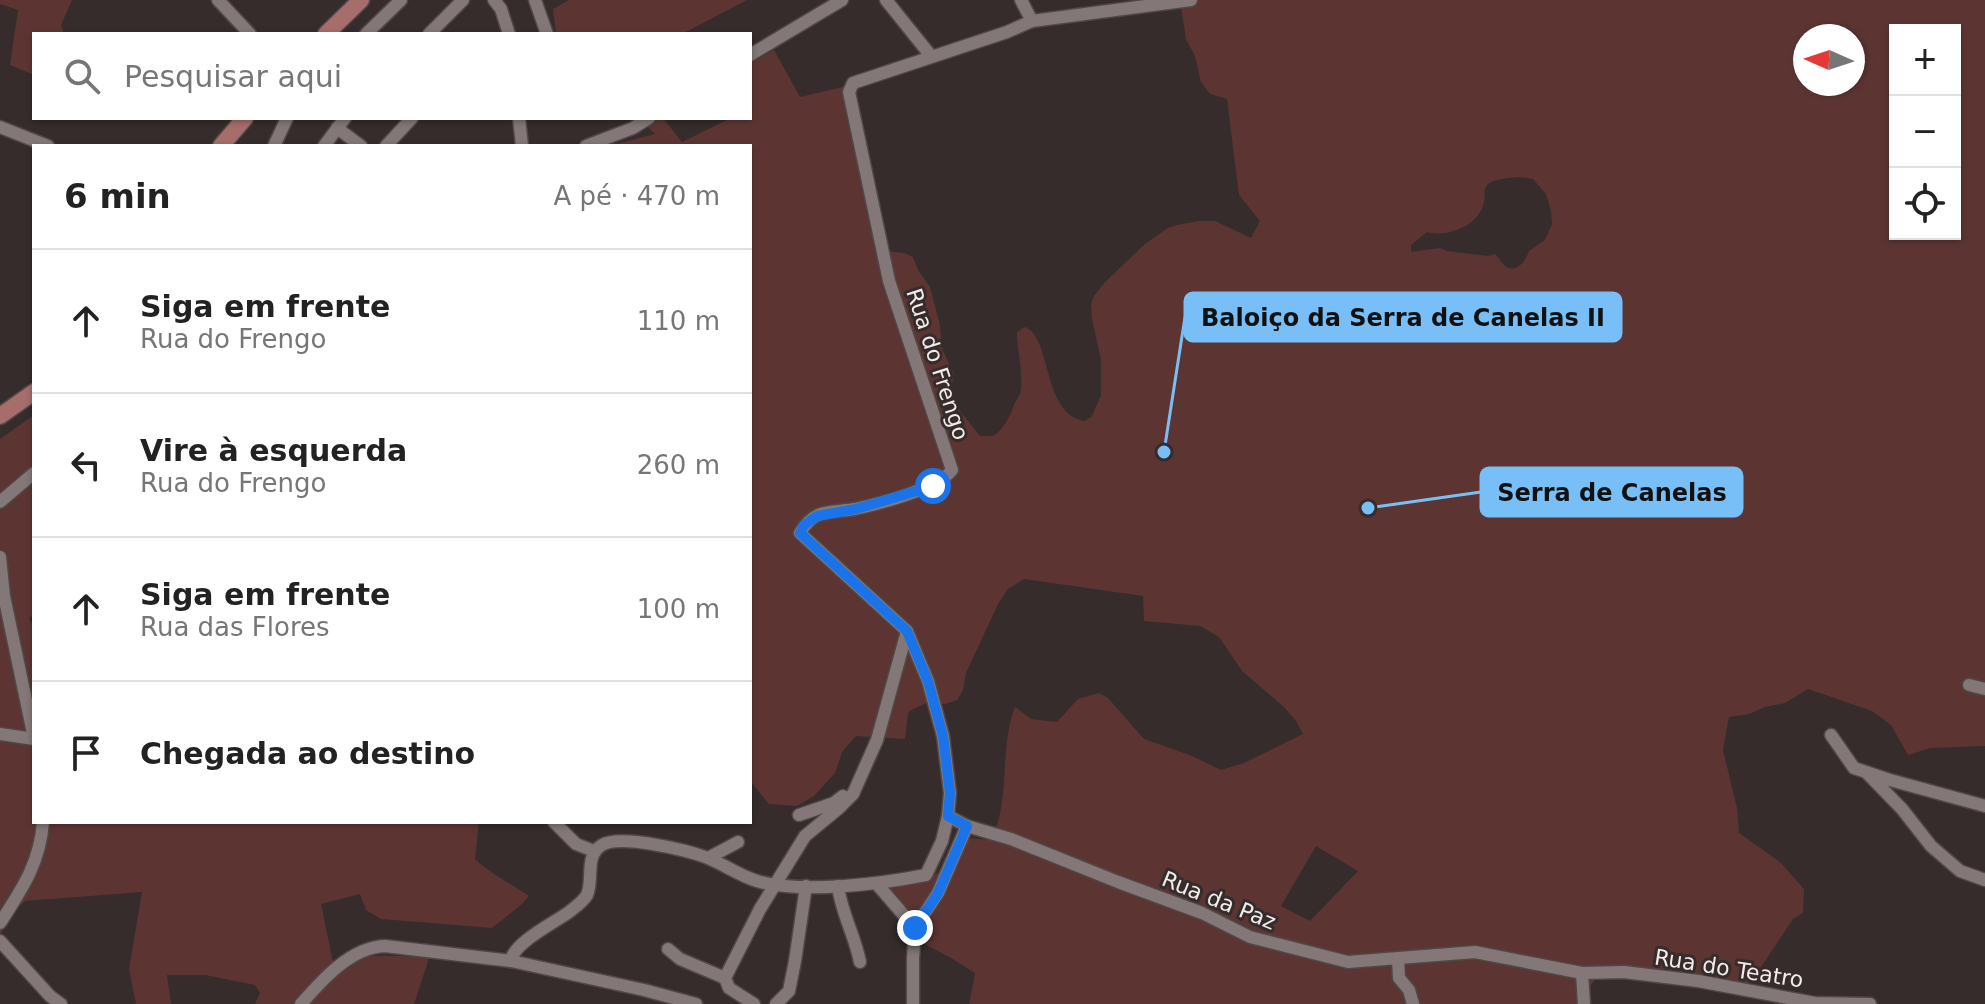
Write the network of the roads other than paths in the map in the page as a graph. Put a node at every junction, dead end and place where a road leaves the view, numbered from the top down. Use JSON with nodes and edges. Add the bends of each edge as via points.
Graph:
{"nodes":[{"id":1,"x":218,"y":0,"type":"edge"},
{"id":2,"x":361,"y":0,"type":"edge"},
{"id":3,"x":401,"y":0,"type":"edge"},
{"id":4,"x":463,"y":0,"type":"edge"},
{"id":5,"x":494,"y":0,"type":"edge"},
{"id":6,"x":535,"y":0,"type":"edge"},
{"id":7,"x":842,"y":0,"type":"edge"},
{"id":8,"x":886,"y":0,"type":"edge"},
{"id":9,"x":1021,"y":0,"type":"edge"},
{"id":10,"x":1191,"y":0,"type":"edge"},
{"id":11,"x":1145,"y":3,"type":"edge"},
{"id":12,"x":1032,"y":21,"type":"junction"},
{"id":13,"x":505,"y":31,"type":"edge"},
{"id":14,"x":248,"y":32,"type":"edge"},
{"id":15,"x":328,"y":32,"type":"edge"},
{"id":16,"x":368,"y":32,"type":"edge"},
{"id":17,"x":431,"y":32,"type":"edge"},
{"id":18,"x":546,"y":32,"type":"edge"},
{"id":19,"x":752,"y":54,"type":"edge"},
{"id":20,"x":931,"y":56,"type":"junction"},
{"id":21,"x":243,"y":120,"type":"edge"},
{"id":22,"x":286,"y":120,"type":"edge"},
{"id":23,"x":410,"y":120,"type":"edge"},
{"id":24,"x":519,"y":120,"type":"edge"},
{"id":25,"x":646,"y":120,"type":"edge"},
{"id":26,"x":341,"y":123,"type":"edge"},
{"id":27,"x":0,"y":127,"type":"edge"},
{"id":28,"x":43,"y":144,"type":"edge"},
{"id":29,"x":223,"y":144,"type":"edge"},
{"id":30,"x":275,"y":144,"type":"edge"},
{"id":31,"x":325,"y":144,"type":"edge"},
{"id":32,"x":359,"y":144,"type":"edge"},
{"id":33,"x":388,"y":144,"type":"edge"},
{"id":34,"x":522,"y":144,"type":"edge"},
{"id":35,"x":591,"y":144,"type":"edge"},
{"id":36,"x":32,"y":393,"type":"edge"},
{"id":37,"x":0,"y":416,"type":"edge"},
{"id":38,"x":32,"y":475,"type":"edge"},
{"id":39,"x":0,"y":502,"type":"edge"},
{"id":40,"x":0,"y":557,"type":"edge"},
{"id":41,"x":907,"y":631,"type":"junction"},
{"id":42,"x":1969,"y":685,"type":"dead end"},
{"id":43,"x":1985,"y":689,"type":"edge"},
{"id":44,"x":32,"y":729,"type":"edge"},
{"id":45,"x":0,"y":734,"type":"edge"},
{"id":46,"x":1831,"y":735,"type":"dead end"},
{"id":47,"x":32,"y":738,"type":"edge"},
{"id":48,"x":1867,"y":772,"type":"junction"},
{"id":49,"x":861,"y":778,"type":"junction"},
{"id":50,"x":1985,"y":806,"type":"edge"},
{"id":51,"x":799,"y":815,"type":"dead end"},
{"id":52,"x":948,"y":816,"type":"junction"},
{"id":53,"x":43,"y":824,"type":"edge"},
{"id":54,"x":556,"y":824,"type":"edge"},
{"id":55,"x":967,"y":826,"type":"junction"},
{"id":56,"x":738,"y":842,"type":"dead end"},
{"id":57,"x":594,"y":851,"type":"junction"},
{"id":58,"x":708,"y":858,"type":"junction"},
{"id":59,"x":1985,"y":880,"type":"edge"},
{"id":60,"x":876,"y":883,"type":"junction"},
{"id":61,"x":777,"y":884,"type":"junction"},
{"id":62,"x":806,"y":886,"type":"junction"},
{"id":63,"x":838,"y":886,"type":"junction"},
{"id":64,"x":0,"y":923,"type":"edge"},
{"id":65,"x":915,"y":928,"type":"junction"},
{"id":66,"x":0,"y":941,"type":"edge"},
{"id":67,"x":668,"y":949,"type":"dead end"},
{"id":68,"x":1398,"y":958,"type":"junction"},
{"id":69,"x":511,"y":961,"type":"junction"},
{"id":70,"x":860,"y":962,"type":"dead end"},
{"id":71,"x":1582,"y":973,"type":"junction"},
{"id":72,"x":725,"y":978,"type":"junction"},
{"id":73,"x":61,"y":1004,"type":"edge"},
{"id":74,"x":301,"y":1004,"type":"edge"},
{"id":75,"x":696,"y":1004,"type":"edge"},
{"id":76,"x":754,"y":1004,"type":"edge"},
{"id":77,"x":776,"y":1004,"type":"edge"},
{"id":78,"x":913,"y":1004,"type":"edge"},
{"id":79,"x":1413,"y":1004,"type":"edge"},
{"id":80,"x":1584,"y":1004,"type":"edge"},
{"id":81,"x":1870,"y":1004,"type":"edge"}],
"edges":[{"from":1,"to":14,"type":"street"},
{"from":2,"to":15,"type":"main road"},
{"from":3,"to":16,"type":"street"},
{"from":4,"to":17,"type":"street"},
{"from":5,"to":13,"type":"street"},
{"from":6,"to":18,"type":"street"},
{"from":7,"to":19,"type":"street"},
{"from":8,"to":20,"type":"street"},
{"from":9,"to":12,"type":"street"},
{"from":10,"to":11,"type":"street"},
{"from":11,"to":12,"type":"street"},
{"from":12,"to":20,"type":"street"},
{"from":20,"to":41,"type":"street","name":"Rua do Frengo","via":[[853,83],[849,92],[889,281],[952,470],[933,486],[817,516],[800,533]]},
{"from":21,"to":29,"type":"main road"},
{"from":22,"to":30,"type":"street"},
{"from":23,"to":33,"type":"street"},
{"from":24,"to":34,"type":"street"},
{"from":25,"to":35,"type":"street"},
{"from":26,"to":31,"type":"street"},
{"from":26,"to":32,"type":"street"},
{"from":27,"to":28,"type":"street"},
{"from":36,"to":37,"type":"main road"},
{"from":38,"to":39,"type":"street"},
{"from":40,"to":44,"type":"street"},
{"from":41,"to":49,"type":"street"},
{"from":41,"to":52,"type":"street","name":"Rua do Frengo","via":[[943,736]]},
{"from":42,"to":43,"type":"street"},
{"from":45,"to":47,"type":"street"},
{"from":46,"to":48,"type":"street","via":[[1854,768]]},
{"from":48,"to":50,"type":"street"},
{"from":48,"to":59,"type":"street","via":[[1931,846],[1960,871]]},
{"from":49,"to":51,"type":"street","via":[[834,803]]},
{"from":49,"to":61,"type":"street","via":[[853,794],[805,836]]},
{"from":52,"to":55,"type":"street","name":"Rua da Paz"},
{"from":52,"to":60,"type":"street","name":"Rua do Frengo","via":[[926,875]]},
{"from":53,"to":64,"type":"street","via":[[33,868]]},
{"from":54,"to":57,"type":"street","via":[[576,844]]},
{"from":55,"to":65,"type":"street","via":[[938,893]]},
{"from":55,"to":68,"type":"street","name":"Rua da Paz","via":[[1202,913],[1250,937],[1348,962]]},
{"from":56,"to":58,"type":"street"},
{"from":57,"to":58,"type":"street","name":"Rua do Frengo","via":[[615,840]]},
{"from":57,"to":69,"type":"street","via":[[588,894],[520,944]]},
{"from":58,"to":61,"type":"street","name":"Rua do Frengo","via":[[759,882]]},
{"from":60,"to":63,"type":"street","name":"Rua do Frengo"},
{"from":60,"to":65,"type":"street"},
{"from":61,"to":62,"type":"street","name":"Rua do Frengo"},
{"from":61,"to":72,"type":"street"},
{"from":62,"to":63,"type":"street","name":"Rua do Frengo"},
{"from":62,"to":77,"type":"street","via":[[789,991]]},
{"from":63,"to":70,"type":"street"},
{"from":65,"to":78,"type":"street"},
{"from":66,"to":73,"type":"street"},
{"from":67,"to":72,"type":"street"},
{"from":68,"to":71,"type":"street","name":"Rua da Paz","via":[[1475,952]]},
{"from":68,"to":79,"type":"street","via":[[1399,978]]},
{"from":69,"to":74,"type":"street","via":[[371,947],[348,959]]},
{"from":69,"to":75,"type":"street"},
{"from":71,"to":80,"type":"street"},
{"from":71,"to":81,"type":"street","name":"Rua do Teatro","via":[[1624,972],[1815,1003]]},
{"from":72,"to":76,"type":"street","via":[[729,988]]}]}
